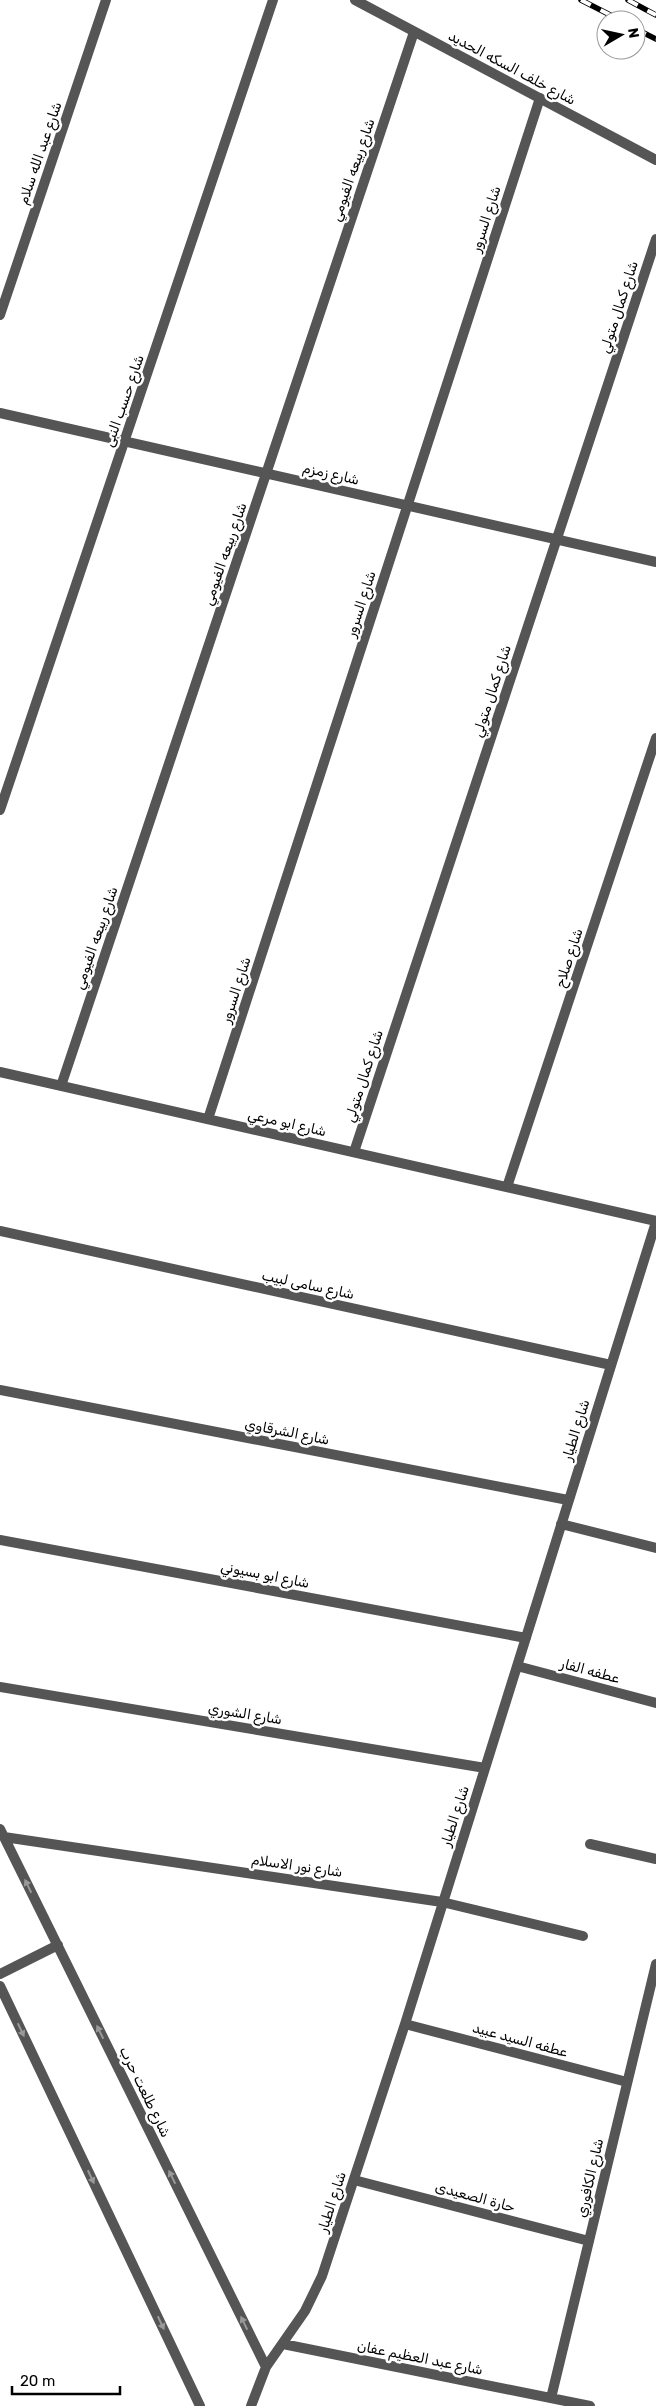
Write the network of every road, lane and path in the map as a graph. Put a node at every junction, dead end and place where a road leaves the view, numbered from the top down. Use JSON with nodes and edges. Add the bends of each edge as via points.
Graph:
{"nodes":[{"id":1,"x":106,"y":0,"type":"edge"},
{"id":2,"x":273,"y":0,"type":"edge"},
{"id":3,"x":355,"y":0,"type":"edge"},
{"id":4,"x":414,"y":32,"type":"junction"},
{"id":5,"x":540,"y":98,"type":"junction"},
{"id":6,"x":656,"y":160,"type":"edge"},
{"id":7,"x":656,"y":239,"type":"edge"},
{"id":8,"x":0,"y":314,"type":"edge"},
{"id":9,"x":0,"y":413,"type":"edge"},
{"id":10,"x":124,"y":441,"type":"junction"},
{"id":11,"x":266,"y":474,"type":"junction"},
{"id":12,"x":408,"y":505,"type":"junction"},
{"id":13,"x":557,"y":539,"type":"junction"},
{"id":14,"x":656,"y":562,"type":"edge"},
{"id":15,"x":656,"y":738,"type":"edge"},
{"id":16,"x":0,"y":810,"type":"edge"},
{"id":17,"x":0,"y":1072,"type":"edge"},
{"id":18,"x":61,"y":1086,"type":"junction"},
{"id":19,"x":208,"y":1119,"type":"junction"},
{"id":20,"x":354,"y":1152,"type":"junction"},
{"id":21,"x":507,"y":1187,"type":"junction"},
{"id":22,"x":656,"y":1221,"type":"edge"},
{"id":23,"x":0,"y":1231,"type":"edge"},
{"id":24,"x":611,"y":1365,"type":"junction"},
{"id":25,"x":0,"y":1390,"type":"edge"},
{"id":26,"x":568,"y":1500,"type":"junction"},
{"id":27,"x":561,"y":1524,"type":"junction"},
{"id":28,"x":0,"y":1540,"type":"edge"},
{"id":29,"x":656,"y":1548,"type":"edge"},
{"id":30,"x":526,"y":1638,"type":"junction"},
{"id":31,"x":517,"y":1666,"type":"junction"},
{"id":32,"x":0,"y":1687,"type":"edge"},
{"id":33,"x":656,"y":1703,"type":"edge"},
{"id":34,"x":485,"y":1768,"type":"junction"},
{"id":35,"x":2,"y":1833,"type":"edge"},
{"id":36,"x":590,"y":1844,"type":"dead end"},
{"id":37,"x":656,"y":1859,"type":"edge"},
{"id":38,"x":442,"y":1902,"type":"junction"},
{"id":39,"x":583,"y":1936,"type":"dead end"},
{"id":40,"x":58,"y":1945,"type":"junction"},
{"id":41,"x":656,"y":1964,"type":"edge"},
{"id":42,"x":0,"y":1974,"type":"edge"},
{"id":43,"x":0,"y":1986,"type":"edge"},
{"id":44,"x":405,"y":2024,"type":"junction"},
{"id":45,"x":627,"y":2082,"type":"junction"},
{"id":46,"x":354,"y":2180,"type":"junction"},
{"id":47,"x":589,"y":2241,"type":"junction"},
{"id":48,"x":283,"y":2344,"type":"junction"},
{"id":49,"x":266,"y":2367,"type":"junction"},
{"id":50,"x":551,"y":2398,"type":"junction"},
{"id":51,"x":200,"y":2406,"type":"edge"},
{"id":52,"x":251,"y":2406,"type":"edge"},
{"id":53,"x":590,"y":2406,"type":"edge"}],
"edges":[{"from":1,"to":8,"type":"street","name":"شارع عبد الله سلام"},
{"from":2,"to":10,"type":"street","name":"شارع حسب النبى"},
{"from":3,"to":4,"type":"street","name":"شارع خلف السكه الحديد"},
{"from":4,"to":5,"type":"street","name":"شارع خلف السكه الحديد"},
{"from":4,"to":11,"type":"street","name":"شارع ربيعه الفيومي"},
{"from":5,"to":6,"type":"street","name":"شارع خلف السكه الحديد"},
{"from":5,"to":12,"type":"street","name":"شارع السرور"},
{"from":7,"to":13,"type":"street","name":"شارع كمال متولي"},
{"from":9,"to":10,"type":"street","name":"شارع زمزم"},
{"from":10,"to":11,"type":"street","name":"شارع زمزم"},
{"from":10,"to":16,"type":"street","name":"شارع حسب النبى"},
{"from":11,"to":12,"type":"street","name":"شارع زمزم"},
{"from":11,"to":18,"type":"street","name":"شارع ربيعه الفيومي"},
{"from":12,"to":13,"type":"street","name":"شارع زمزم"},
{"from":12,"to":19,"type":"street","name":"شارع السرور"},
{"from":13,"to":14,"type":"street","name":"شارع زمزم"},
{"from":13,"to":20,"type":"street","name":"شارع كمال متولي"},
{"from":15,"to":21,"type":"street","name":"شارع صلاح"},
{"from":17,"to":18,"type":"street","name":"شارع ابو مرعي"},
{"from":18,"to":19,"type":"street","name":"شارع ابو مرعي"},
{"from":19,"to":20,"type":"street","name":"شارع ابو مرعي"},
{"from":20,"to":21,"type":"street","name":"شارع ابو مرعي"},
{"from":21,"to":22,"type":"street","name":"شارع ابو مرعي"},
{"from":22,"to":24,"type":"street","name":"شارع الطيار"},
{"from":23,"to":24,"type":"street","name":"شارع سامى لبيب"},
{"from":24,"to":26,"type":"street","name":"شارع الطيار"},
{"from":25,"to":26,"type":"street","name":"شارع الشرقاوي"},
{"from":26,"to":27,"type":"street","name":"شارع الطيار"},
{"from":27,"to":29,"type":"street"},
{"from":27,"to":30,"type":"street","name":"شارع الطيار"},
{"from":28,"to":30,"type":"street","name":"شارع ابو بسيوني"},
{"from":30,"to":31,"type":"street","name":"شارع الطيار"},
{"from":31,"to":33,"type":"street","name":"عطفه الفار"},
{"from":31,"to":34,"type":"street","name":"شارع الطيار"},
{"from":32,"to":34,"type":"street","name":"شارع الشوري"},
{"from":34,"to":38,"type":"street","name":"شارع الطيار"},
{"from":35,"to":38,"type":"street","name":"شارع نور الاسلام"},
{"from":40,"to":35,"type":"street","name":"شارع طلعت حرب","one_way":true},
{"from":36,"to":37,"type":"street"},
{"from":38,"to":39,"type":"street","name":"شارع نور الاسلام"},
{"from":38,"to":44,"type":"street","name":"شارع الطيار"},
{"from":40,"to":42,"type":"street"},
{"from":49,"to":40,"type":"street","name":"شارع طلعت حرب","one_way":true},
{"from":41,"to":45,"type":"street","name":"شارع الكافوري"},
{"from":43,"to":51,"type":"street","one_way":true},
{"from":44,"to":45,"type":"street","name":"عطفه السيد عبيد"},
{"from":44,"to":46,"type":"street","name":"شارع الطيار"},
{"from":45,"to":47,"type":"street","name":"شارع الكافوري"},
{"from":46,"to":47,"type":"street","name":"حارة الصعيدى"},
{"from":46,"to":48,"type":"street","name":"شارع الطيار","via":[[322,2276],[305,2311]]},
{"from":47,"to":50,"type":"street","name":"شارع الكافوري"},
{"from":48,"to":49,"type":"street","name":"شارع الطيار"},
{"from":48,"to":50,"type":"street","name":"شارع عبد العظيم عفان"},
{"from":49,"to":52,"type":"street","name":"شارع الطيار"},
{"from":50,"to":53,"type":"street","name":"شارع عبد العظيم عفان"}]}
